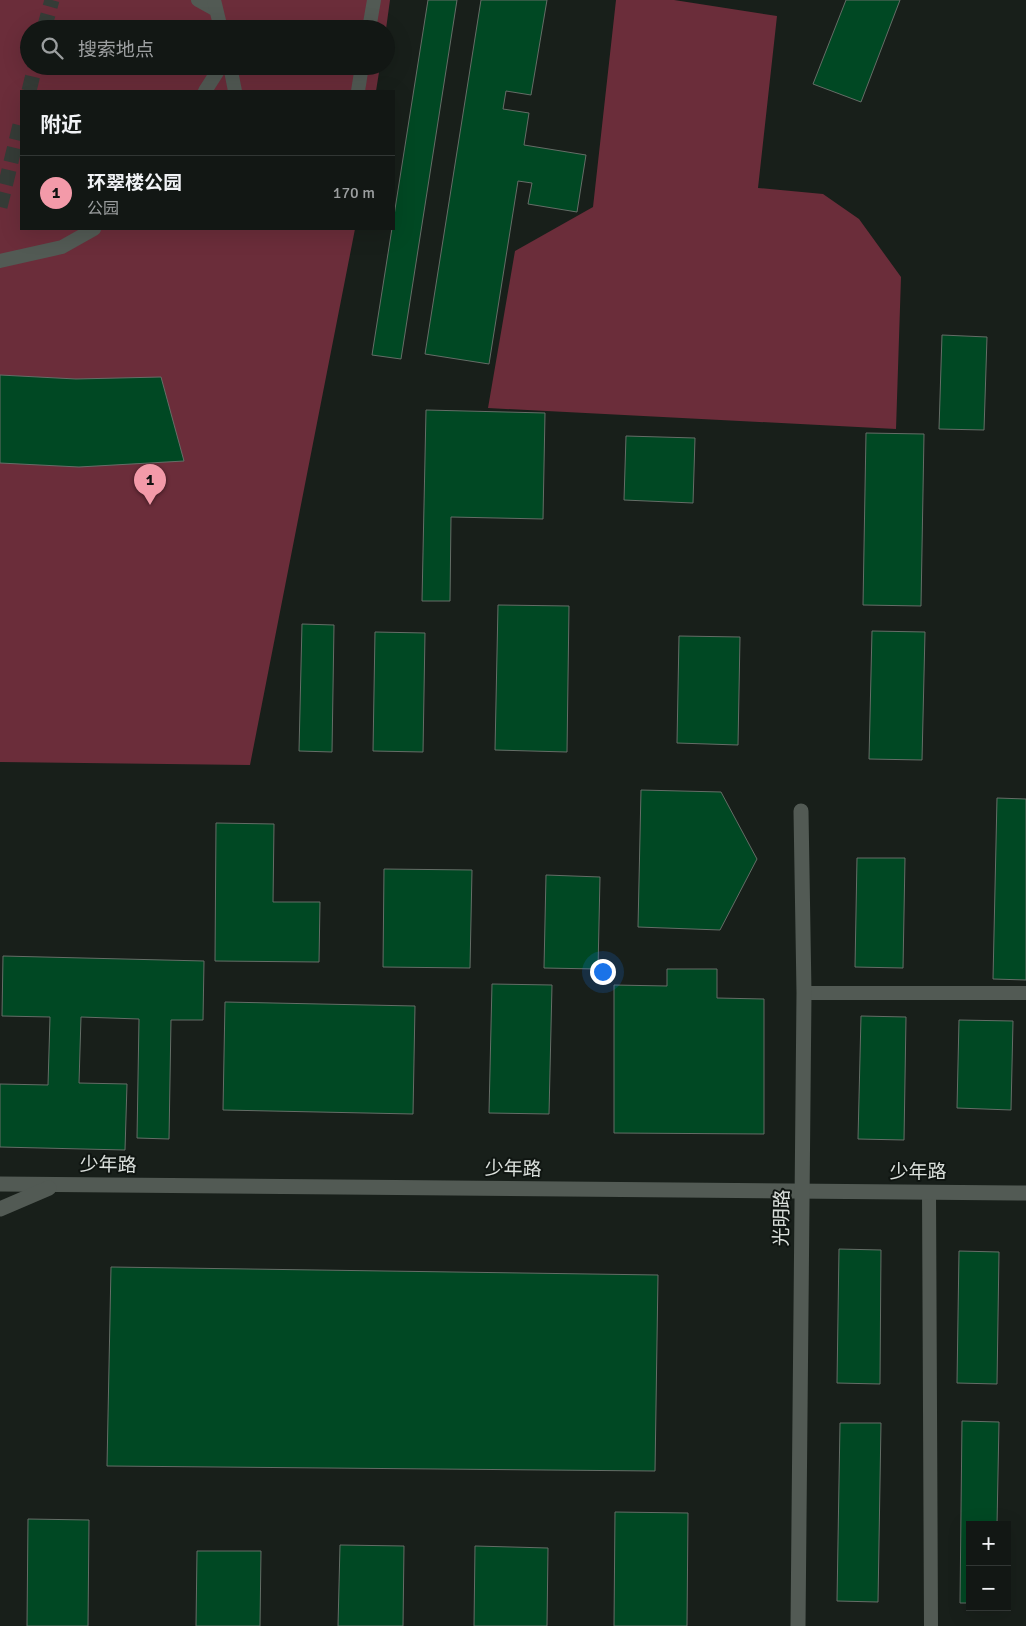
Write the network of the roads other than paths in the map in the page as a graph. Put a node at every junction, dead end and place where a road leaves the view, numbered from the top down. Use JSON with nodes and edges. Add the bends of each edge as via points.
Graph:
{"nodes":[{"id":1,"x":198,"y":0,"type":"edge"},
{"id":2,"x":374,"y":0,"type":"edge"},
{"id":3,"x":215,"y":5,"type":"edge"},
{"id":4,"x":219,"y":20,"type":"edge"},
{"id":5,"x":371,"y":20,"type":"edge"},
{"id":6,"x":215,"y":75,"type":"edge"},
{"id":7,"x":232,"y":75,"type":"edge"},
{"id":8,"x":361,"y":75,"type":"edge"},
{"id":9,"x":206,"y":90,"type":"edge"},
{"id":10,"x":235,"y":90,"type":"edge"},
{"id":11,"x":358,"y":90,"type":"edge"},
{"id":12,"x":92,"y":230,"type":"edge"},
{"id":13,"x":0,"y":261,"type":"edge"},
{"id":14,"x":801,"y":811,"type":"dead end"},
{"id":15,"x":804,"y":993,"type":"junction"},
{"id":16,"x":1026,"y":993,"type":"edge"},
{"id":17,"x":0,"y":1184,"type":"edge"},
{"id":18,"x":56,"y":1185,"type":"junction"},
{"id":19,"x":802,"y":1191,"type":"junction"},
{"id":20,"x":929,"y":1192,"type":"junction"},
{"id":21,"x":1026,"y":1193,"type":"edge"},
{"id":22,"x":0,"y":1209,"type":"edge"},
{"id":23,"x":798,"y":1626,"type":"edge"},
{"id":24,"x":931,"y":1626,"type":"edge"}],
"edges":[{"from":1,"to":3,"type":"lane"},
{"from":2,"to":5,"type":"lane"},
{"from":3,"to":4,"type":"lane"},
{"from":6,"to":9,"type":"lane"},
{"from":7,"to":10,"type":"lane"},
{"from":8,"to":11,"type":"lane"},
{"from":12,"to":13,"type":"lane","via":[[62,247]]},
{"from":14,"to":15,"type":"street","name":"光明路"},
{"from":15,"to":16,"type":"lane"},
{"from":15,"to":19,"type":"street","name":"光明路"},
{"from":17,"to":18,"type":"street","name":"少年路"},
{"from":18,"to":19,"type":"street","name":"少年路"},
{"from":18,"to":22,"type":"street"},
{"from":19,"to":20,"type":"street","name":"少年路"},
{"from":19,"to":23,"type":"street","name":"光明路"},
{"from":20,"to":21,"type":"street","name":"少年路"},
{"from":20,"to":24,"type":"lane"}]}
